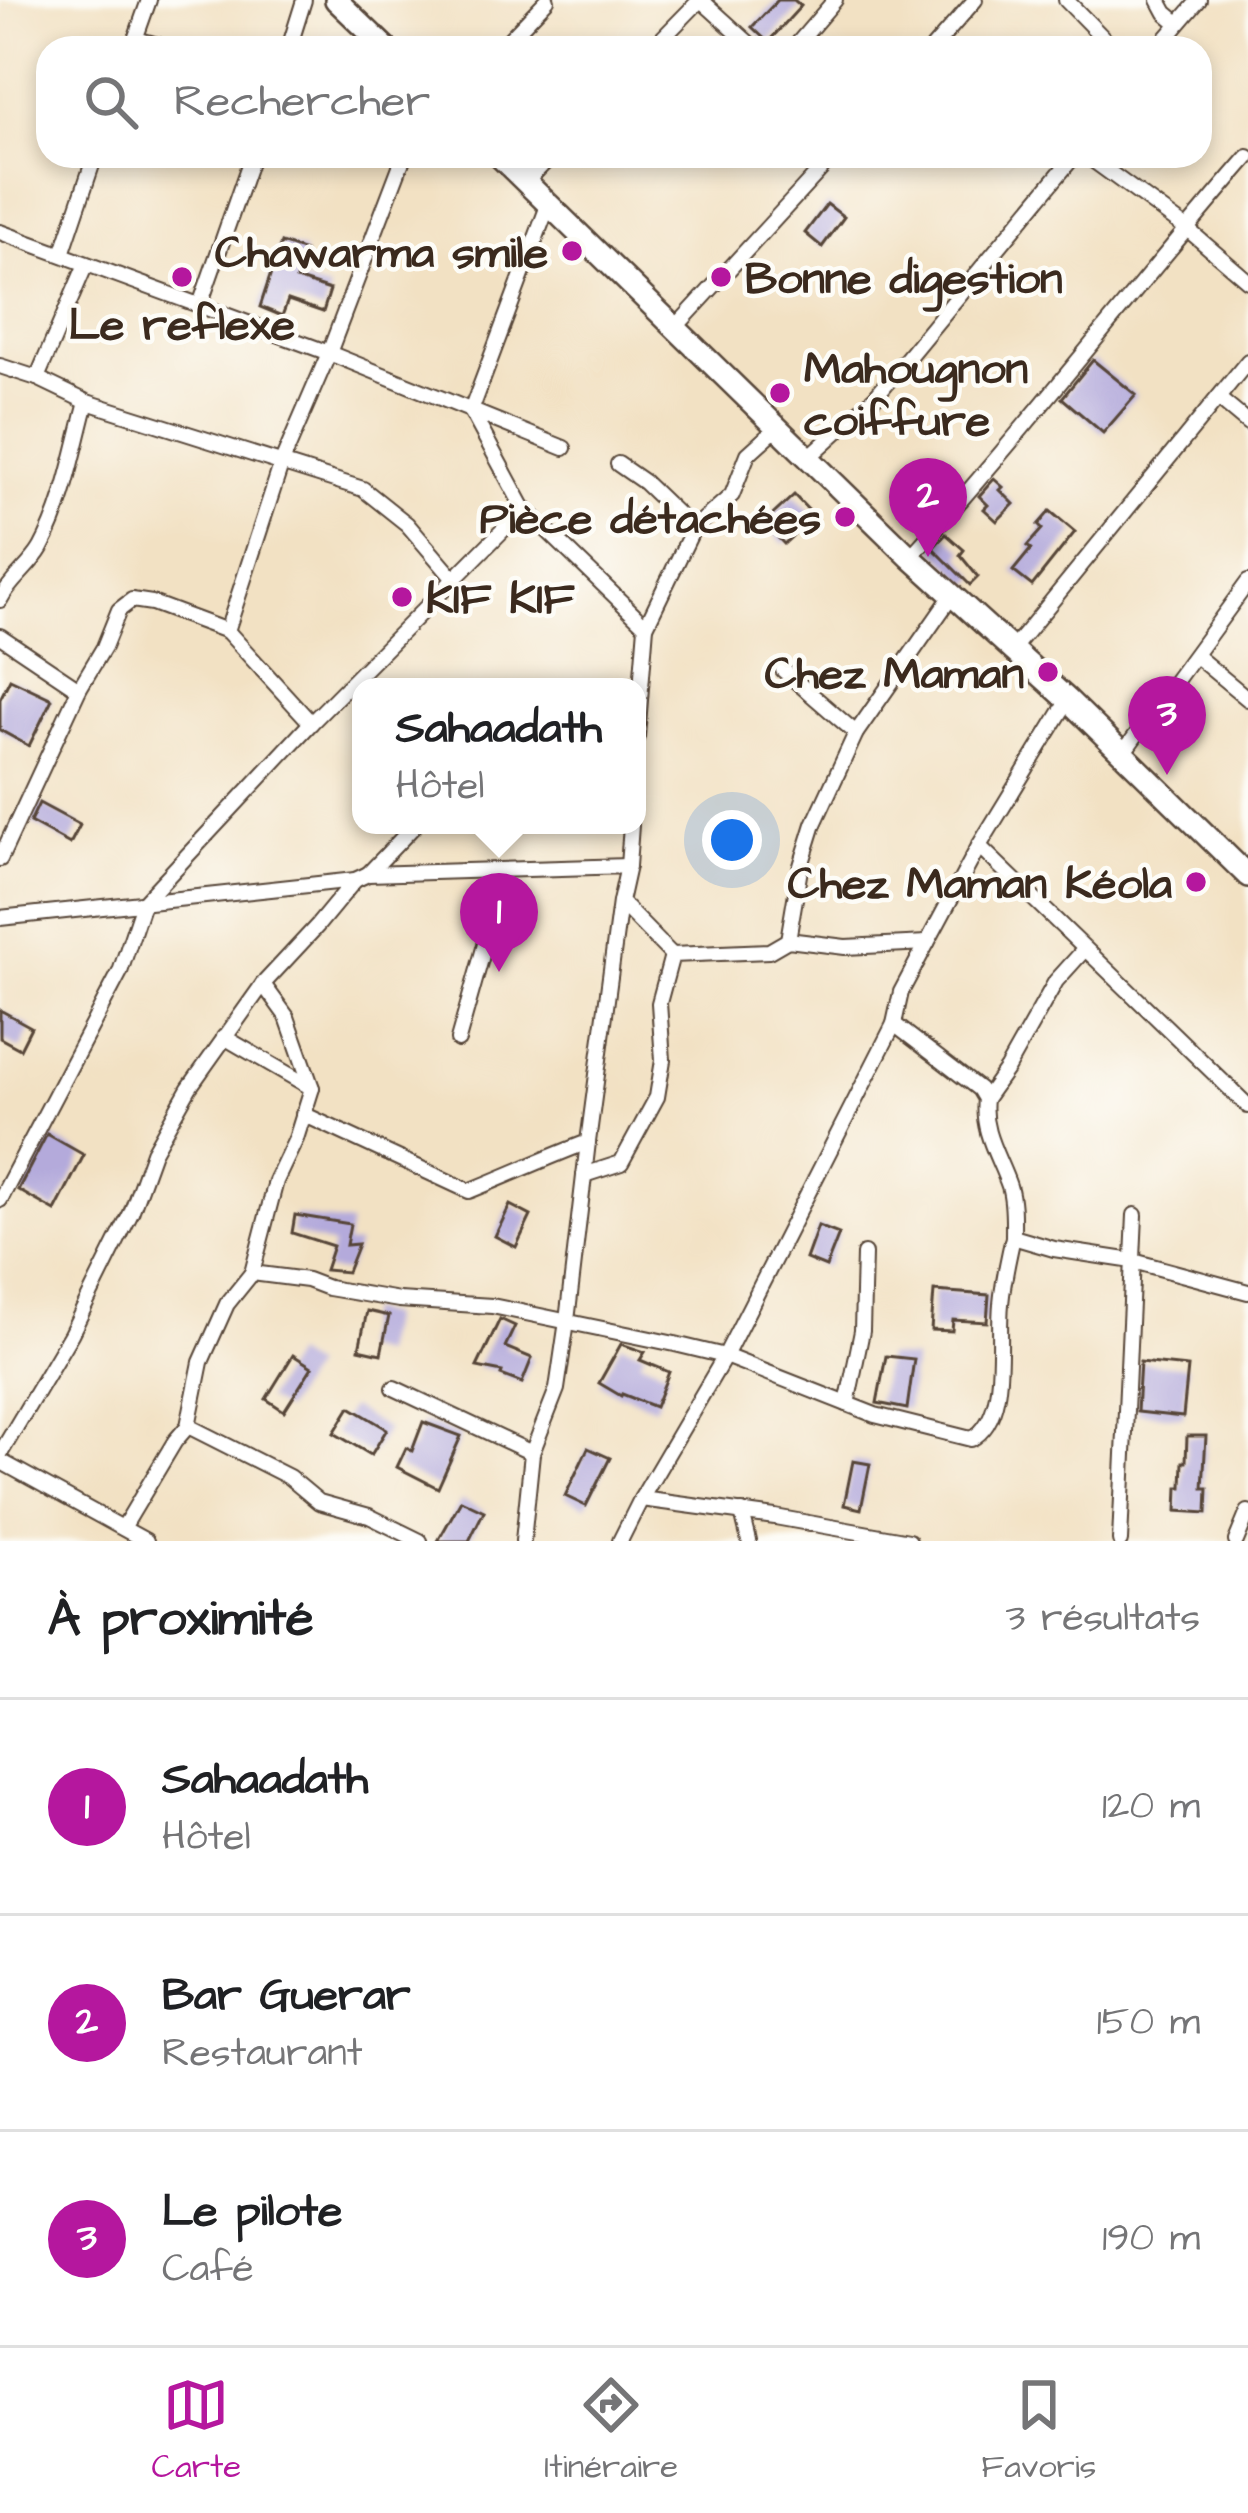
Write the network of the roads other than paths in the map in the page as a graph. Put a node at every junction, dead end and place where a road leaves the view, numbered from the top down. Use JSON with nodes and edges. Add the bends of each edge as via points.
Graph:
{"nodes":[{"id":1,"x":149,"y":0,"type":"edge"},
{"id":2,"x":304,"y":0,"type":"edge"},
{"id":3,"x":336,"y":0,"type":"edge"},
{"id":4,"x":700,"y":0,"type":"edge"},
{"id":5,"x":835,"y":0,"type":"edge"},
{"id":6,"x":975,"y":0,"type":"edge"},
{"id":7,"x":1066,"y":0,"type":"edge"},
{"id":8,"x":1159,"y":0,"type":"edge"},
{"id":9,"x":543,"y":1,"type":"edge"},
{"id":10,"x":1196,"y":1,"type":"edge"},
{"id":11,"x":1178,"y":23,"type":"junction"},
{"id":12,"x":136,"y":36,"type":"edge"},
{"id":13,"x":293,"y":36,"type":"edge"},
{"id":14,"x":374,"y":36,"type":"edge"},
{"id":15,"x":512,"y":36,"type":"edge"},
{"id":16,"x":665,"y":36,"type":"edge"},
{"id":17,"x":740,"y":36,"type":"edge"},
{"id":18,"x":804,"y":36,"type":"edge"},
{"id":19,"x":946,"y":36,"type":"edge"},
{"id":20,"x":1101,"y":36,"type":"edge"},
{"id":21,"x":1168,"y":36,"type":"edge"},
{"id":22,"x":1248,"y":157,"type":"edge"},
{"id":23,"x":90,"y":168,"type":"edge"},
{"id":24,"x":248,"y":168,"type":"edge"},
{"id":25,"x":399,"y":168,"type":"edge"},
{"id":26,"x":511,"y":168,"type":"edge"},
{"id":27,"x":539,"y":168,"type":"edge"},
{"id":28,"x":821,"y":168,"type":"edge"},
{"id":29,"x":1064,"y":168,"type":"edge"},
{"id":30,"x":1104,"y":168,"type":"edge"},
{"id":31,"x":526,"y":182,"type":"junction"},
{"id":32,"x":549,"y":203,"type":"junction"},
{"id":33,"x":1186,"y":228,"type":"junction"},
{"id":34,"x":0,"y":232,"type":"edge"},
{"id":35,"x":62,"y":254,"type":"junction"},
{"id":36,"x":86,"y":264,"type":"junction"},
{"id":37,"x":1248,"y":281,"type":"edge"},
{"id":38,"x":200,"y":305,"type":"junction"},
{"id":39,"x":675,"y":328,"type":"junction"},
{"id":40,"x":329,"y":352,"type":"junction"},
{"id":41,"x":1248,"y":361,"type":"edge"},
{"id":42,"x":0,"y":366,"type":"edge"},
{"id":43,"x":37,"y":378,"type":"junction"},
{"id":44,"x":1218,"y":398,"type":"junction"},
{"id":45,"x":87,"y":402,"type":"junction"},
{"id":46,"x":471,"y":411,"type":"junction"},
{"id":47,"x":1248,"y":423,"type":"edge"},
{"id":48,"x":778,"y":427,"type":"junction"},
{"id":49,"x":564,"y":448,"type":"dead end"},
{"id":50,"x":808,"y":458,"type":"junction"},
{"id":51,"x":282,"y":462,"type":"junction"},
{"id":52,"x":618,"y":464,"type":"dead end"},
{"id":53,"x":523,"y":507,"type":"junction"},
{"id":54,"x":693,"y":529,"type":"junction"},
{"id":55,"x":910,"y":557,"type":"junction"},
{"id":56,"x":454,"y":579,"type":"junction"},
{"id":57,"x":1248,"y":582,"type":"edge"},
{"id":58,"x":951,"y":597,"type":"junction"},
{"id":59,"x":0,"y":600,"type":"edge"},
{"id":60,"x":646,"y":626,"type":"junction"},
{"id":61,"x":227,"y":631,"type":"junction"},
{"id":62,"x":0,"y":636,"type":"edge"},
{"id":63,"x":1011,"y":651,"type":"junction"},
{"id":64,"x":1196,"y":656,"type":"junction"},
{"id":65,"x":783,"y":670,"type":"dead end"},
{"id":66,"x":356,"y":678,"type":"edge"},
{"id":67,"x":642,"y":678,"type":"edge"},
{"id":68,"x":352,"y":682,"type":"edge"},
{"id":69,"x":79,"y":689,"type":"junction"},
{"id":70,"x":1248,"y":698,"type":"edge"},
{"id":71,"x":1068,"y":700,"type":"junction"},
{"id":72,"x":311,"y":723,"type":"junction"},
{"id":73,"x":856,"y":734,"type":"junction"},
{"id":74,"x":1123,"y":753,"type":"junction"},
{"id":75,"x":406,"y":834,"type":"edge"},
{"id":76,"x":630,"y":834,"type":"edge"},
{"id":77,"x":980,"y":846,"type":"junction"},
{"id":78,"x":0,"y":860,"type":"edge"},
{"id":79,"x":628,"y":866,"type":"junction"},
{"id":80,"x":494,"y":872,"type":"junction"},
{"id":81,"x":1248,"y":875,"type":"edge"},
{"id":82,"x":362,"y":877,"type":"junction"},
{"id":83,"x":620,"y":902,"type":"junction"},
{"id":84,"x":143,"y":903,"type":"junction"},
{"id":85,"x":0,"y":918,"type":"edge"},
{"id":86,"x":788,"y":940,"type":"junction"},
{"id":87,"x":927,"y":943,"type":"junction"},
{"id":88,"x":1084,"y":950,"type":"junction"},
{"id":89,"x":672,"y":955,"type":"junction"},
{"id":90,"x":262,"y":984,"type":"junction"},
{"id":91,"x":894,"y":1024,"type":"junction"},
{"id":92,"x":224,"y":1037,"type":"junction"},
{"id":93,"x":458,"y":1040,"type":"dead end"},
{"id":94,"x":312,"y":1088,"type":"junction"},
{"id":95,"x":986,"y":1099,"type":"junction"},
{"id":96,"x":1248,"y":1106,"type":"edge"},
{"id":97,"x":303,"y":1114,"type":"junction"},
{"id":98,"x":588,"y":1142,"type":"junction"},
{"id":99,"x":584,"y":1174,"type":"junction"},
{"id":100,"x":0,"y":1200,"type":"edge"},
{"id":101,"x":1135,"y":1215,"type":"dead end"},
{"id":102,"x":1012,"y":1237,"type":"junction"},
{"id":103,"x":864,"y":1254,"type":"dead end"},
{"id":104,"x":1133,"y":1261,"type":"junction"},
{"id":105,"x":252,"y":1273,"type":"junction"},
{"id":106,"x":1248,"y":1292,"type":"edge"},
{"id":107,"x":567,"y":1321,"type":"junction"},
{"id":108,"x":725,"y":1356,"type":"junction"},
{"id":109,"x":394,"y":1388,"type":"dead end"},
{"id":110,"x":847,"y":1404,"type":"junction"},
{"id":111,"x":188,"y":1426,"type":"junction"},
{"id":112,"x":532,"y":1453,"type":"junction"},
{"id":113,"x":0,"y":1457,"type":"edge"},
{"id":114,"x":641,"y":1499,"type":"junction"},
{"id":115,"x":742,"y":1512,"type":"junction"},
{"id":116,"x":1248,"y":1512,"type":"edge"},
{"id":117,"x":123,"y":1528,"type":"junction"},
{"id":118,"x":146,"y":1541,"type":"edge"},
{"id":119,"x":420,"y":1541,"type":"edge"},
{"id":120,"x":523,"y":1541,"type":"edge"},
{"id":121,"x":620,"y":1541,"type":"edge"},
{"id":122,"x":749,"y":1541,"type":"edge"},
{"id":123,"x":909,"y":1541,"type":"edge"},
{"id":124,"x":1120,"y":1541,"type":"edge"},
{"id":125,"x":1236,"y":1541,"type":"edge"}],
"edges":[{"from":1,"to":12,"type":"street"},
{"from":2,"to":13,"type":"street"},
{"from":3,"to":14,"type":"main road"},
{"from":4,"to":16,"type":"street"},
{"from":4,"to":17,"type":"street"},
{"from":5,"to":18,"type":"street"},
{"from":6,"to":19,"type":"street"},
{"from":7,"to":20,"type":"street"},
{"from":8,"to":11,"type":"street"},
{"from":9,"to":15,"type":"street"},
{"from":10,"to":11,"type":"street"},
{"from":11,"to":21,"type":"street"},
{"from":22,"to":33,"type":"street"},
{"from":23,"to":35,"type":"street"},
{"from":24,"to":38,"type":"street"},
{"from":25,"to":40,"type":"street"},
{"from":26,"to":31,"type":"main road"},
{"from":27,"to":31,"type":"street"},
{"from":28,"to":39,"type":"street"},
{"from":29,"to":50,"type":"street","via":[[875,397]]},
{"from":30,"to":33,"type":"street"},
{"from":31,"to":32,"type":"main road"},
{"from":32,"to":39,"type":"main road"},
{"from":32,"to":46,"type":"street"},
{"from":33,"to":37,"type":"street"},
{"from":33,"to":55,"type":"street"},
{"from":34,"to":35,"type":"street"},
{"from":35,"to":36,"type":"street"},
{"from":36,"to":38,"type":"street"},
{"from":36,"to":43,"type":"street"},
{"from":38,"to":40,"type":"street"},
{"from":39,"to":48,"type":"main road"},
{"from":40,"to":46,"type":"street"},
{"from":40,"to":51,"type":"street"},
{"from":41,"to":44,"type":"street"},
{"from":42,"to":43,"type":"street"},
{"from":43,"to":45,"type":"street"},
{"from":44,"to":47,"type":"street"},
{"from":44,"to":63,"type":"street"},
{"from":45,"to":51,"type":"street"},
{"from":45,"to":59,"type":"street","via":[[57,511],[39,551]]},
{"from":46,"to":49,"type":"street"},
{"from":46,"to":53,"type":"street"},
{"from":48,"to":50,"type":"main road"},
{"from":48,"to":54,"type":"street","via":[[748,454],[732,495]]},
{"from":50,"to":55,"type":"main road"},
{"from":51,"to":56,"type":"street","via":[[363,489],[407,524]]},
{"from":51,"to":61,"type":"street"},
{"from":52,"to":54,"type":"street"},
{"from":53,"to":56,"type":"street"},
{"from":53,"to":60,"type":"street"},
{"from":54,"to":60,"type":"street"},
{"from":55,"to":58,"type":"main road"},
{"from":56,"to":66,"type":"street"},
{"from":57,"to":64,"type":"street"},
{"from":58,"to":63,"type":"main road"},
{"from":58,"to":73,"type":"street"},
{"from":60,"to":67,"type":"street"},
{"from":61,"to":69,"type":"street","via":[[132,600],[119,610]]},
{"from":61,"to":72,"type":"street"},
{"from":62,"to":69,"type":"street"},
{"from":63,"to":71,"type":"main road"},
{"from":64,"to":70,"type":"street"},
{"from":64,"to":74,"type":"street"},
{"from":65,"to":73,"type":"street"},
{"from":68,"to":72,"type":"street"},
{"from":69,"to":78,"type":"street"},
{"from":71,"to":74,"type":"main road"},
{"from":71,"to":77,"type":"street"},
{"from":72,"to":84,"type":"street"},
{"from":73,"to":86,"type":"street","via":[[814,824]]},
{"from":74,"to":81,"type":"main road"},
{"from":75,"to":82,"type":"street"},
{"from":76,"to":79,"type":"street"},
{"from":77,"to":87,"type":"street"},
{"from":77,"to":88,"type":"street"},
{"from":79,"to":80,"type":"street"},
{"from":79,"to":83,"type":"street"},
{"from":80,"to":82,"type":"street"},
{"from":80,"to":93,"type":"street","via":[[486,941]]},
{"from":82,"to":84,"type":"street"},
{"from":82,"to":90,"type":"street"},
{"from":83,"to":89,"type":"street"},
{"from":83,"to":98,"type":"street"},
{"from":84,"to":85,"type":"street"},
{"from":84,"to":100,"type":"street","via":[[120,972]]},
{"from":86,"to":87,"type":"street"},
{"from":86,"to":89,"type":"street","via":[[770,951]]},
{"from":87,"to":91,"type":"street"},
{"from":88,"to":95,"type":"street","via":[[1056,981]]},
{"from":88,"to":96,"type":"street"},
{"from":89,"to":99,"type":"street","via":[[659,1004],[657,1097],[621,1163]]},
{"from":90,"to":92,"type":"street"},
{"from":90,"to":94,"type":"street","via":[[287,1017]]},
{"from":91,"to":95,"type":"street"},
{"from":91,"to":108,"type":"street"},
{"from":92,"to":94,"type":"street"},
{"from":92,"to":113,"type":"street","via":[[153,1152],[81,1314]]},
{"from":94,"to":97,"type":"street"},
{"from":95,"to":102,"type":"street","via":[[992,1149],[1011,1190]]},
{"from":97,"to":98,"type":"street","via":[[469,1191]]},
{"from":97,"to":105,"type":"street"},
{"from":98,"to":99,"type":"street"},
{"from":99,"to":107,"type":"street"},
{"from":101,"to":104,"type":"street"},
{"from":102,"to":104,"type":"street"},
{"from":102,"to":110,"type":"street","via":[[999,1384],[982,1434],[971,1439]]},
{"from":103,"to":110,"type":"street","via":[[862,1331]]},
{"from":104,"to":106,"type":"street"},
{"from":104,"to":124,"type":"street"},
{"from":105,"to":107,"type":"street"},
{"from":105,"to":111,"type":"street","via":[[227,1304],[201,1362]]},
{"from":107,"to":108,"type":"street"},
{"from":107,"to":112,"type":"street","via":[[556,1389]]},
{"from":108,"to":110,"type":"street"},
{"from":108,"to":114,"type":"street"},
{"from":109,"to":112,"type":"street"},
{"from":111,"to":117,"type":"street"},
{"from":111,"to":119,"type":"street","via":[[290,1477],[319,1502]]},
{"from":112,"to":120,"type":"street"},
{"from":113,"to":117,"type":"street"},
{"from":114,"to":115,"type":"street"},
{"from":114,"to":121,"type":"street"},
{"from":115,"to":122,"type":"street"},
{"from":115,"to":123,"type":"street"},
{"from":116,"to":125,"type":"street"},
{"from":117,"to":118,"type":"street"}]}
